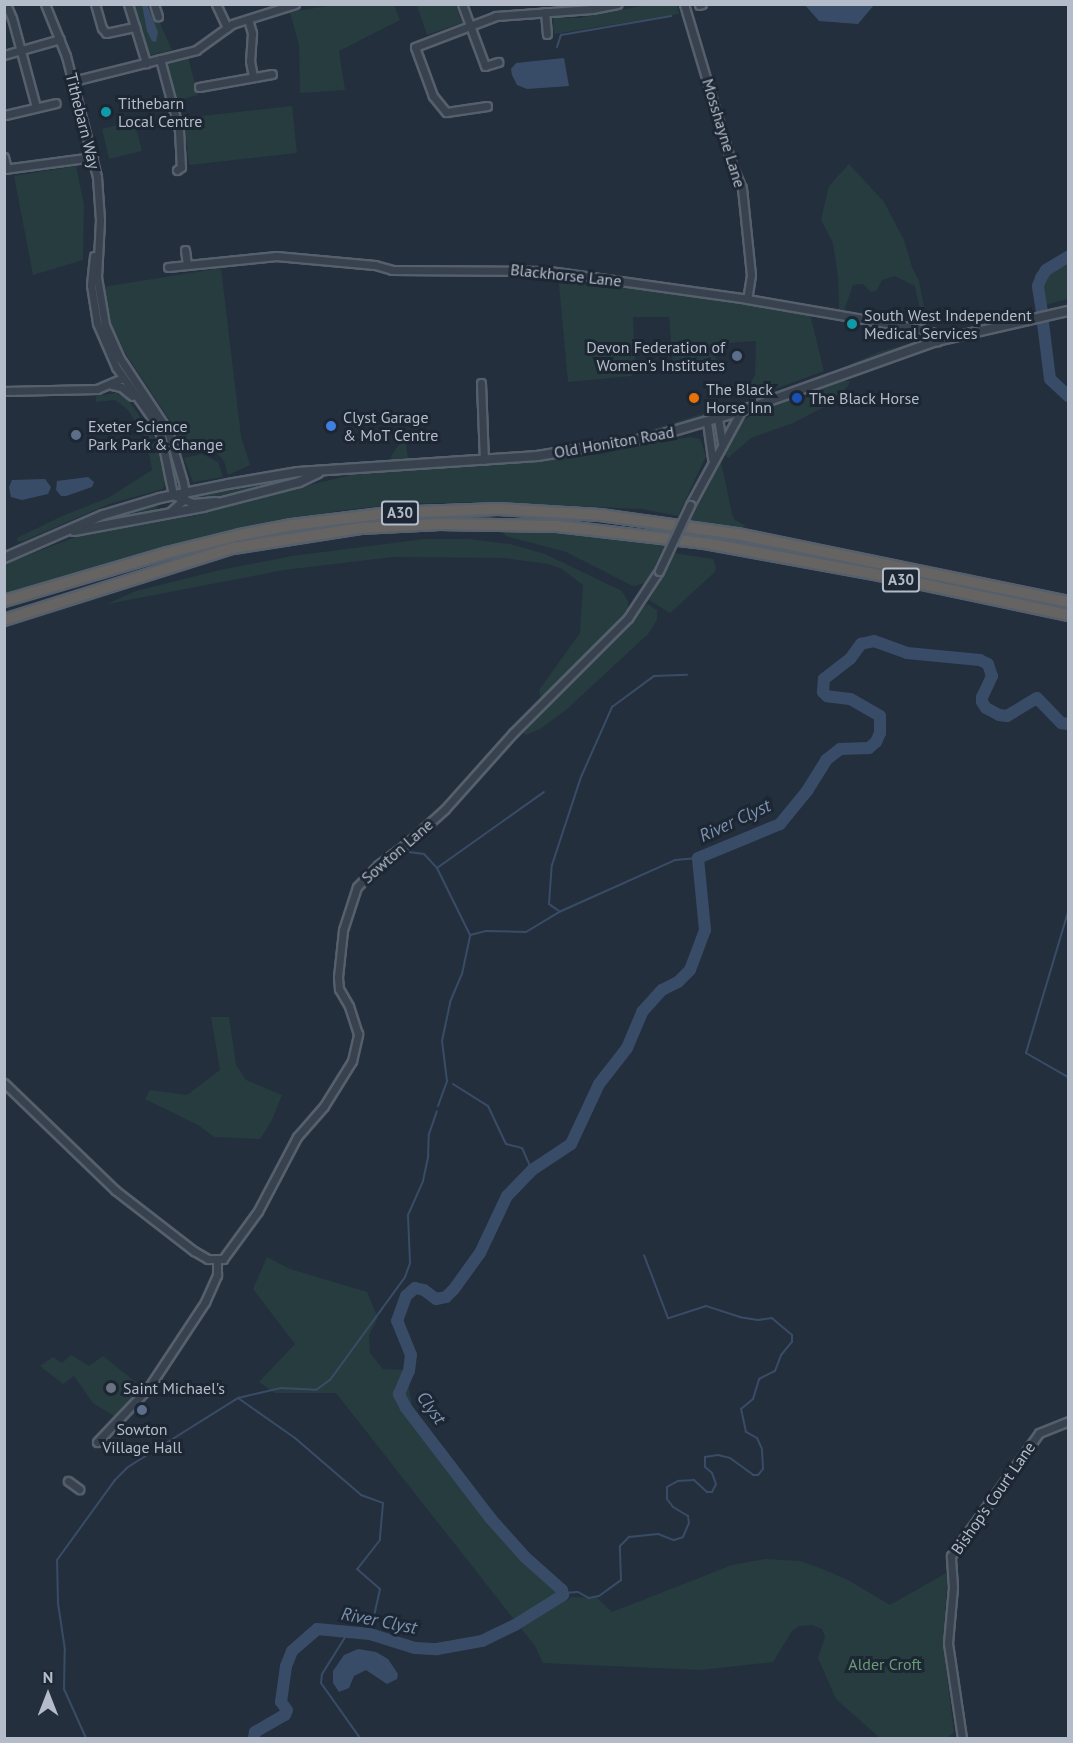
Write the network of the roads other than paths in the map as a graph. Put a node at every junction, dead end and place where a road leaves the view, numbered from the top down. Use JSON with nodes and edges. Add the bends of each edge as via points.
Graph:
{"nodes":[{"id":1,"x":6,"y":4,"type":"edge"},
{"id":2,"x":45,"y":4,"type":"edge"},
{"id":3,"x":95,"y":4,"type":"edge"},
{"id":4,"x":128,"y":4,"type":"edge"},
{"id":5,"x":154,"y":4,"type":"edge"},
{"id":6,"x":216,"y":4,"type":"edge"},
{"id":7,"x":295,"y":4,"type":"edge"},
{"id":8,"x":462,"y":4,"type":"edge"},
{"id":9,"x":618,"y":4,"type":"edge"},
{"id":10,"x":684,"y":4,"type":"edge"},
{"id":11,"x":607,"y":6,"type":"edge"},
{"id":12,"x":279,"y":7,"type":"edge"},
{"id":13,"x":571,"y":8,"type":"edge"},
{"id":14,"x":545,"y":12,"type":"junction"},
{"id":15,"x":158,"y":16,"type":"dead end"},
{"id":16,"x":248,"y":19,"type":"junction"},
{"id":17,"x":135,"y":27,"type":"junction"},
{"id":18,"x":469,"y":27,"type":"junction"},
{"id":19,"x":227,"y":28,"type":"junction"},
{"id":20,"x":547,"y":34,"type":"dead end"},
{"id":21,"x":60,"y":39,"type":"junction"},
{"id":22,"x":21,"y":51,"type":"junction"},
{"id":23,"x":4,"y":55,"type":"edge"},
{"id":24,"x":160,"y":60,"type":"junction"},
{"id":25,"x":498,"y":62,"type":"dead end"},
{"id":26,"x":146,"y":63,"type":"junction"},
{"id":27,"x":272,"y":74,"type":"dead end"},
{"id":28,"x":253,"y":78,"type":"junction"},
{"id":29,"x":73,"y":81,"type":"junction"},
{"id":30,"x":199,"y":87,"type":"dead end"},
{"id":31,"x":56,"y":103,"type":"dead end"},
{"id":32,"x":487,"y":106,"type":"dead end"},
{"id":33,"x":36,"y":107,"type":"junction"},
{"id":34,"x":5,"y":115,"type":"edge"},
{"id":35,"x":4,"y":157,"type":"edge"},
{"id":36,"x":93,"y":157,"type":"junction"},
{"id":37,"x":6,"y":169,"type":"edge"},
{"id":38,"x":177,"y":170,"type":"dead end"},
{"id":39,"x":98,"y":241,"type":"junction"},
{"id":40,"x":185,"y":250,"type":"dead end"},
{"id":41,"x":187,"y":264,"type":"junction"},
{"id":42,"x":168,"y":267,"type":"dead end"},
{"id":43,"x":747,"y":300,"type":"junction"},
{"id":44,"x":1068,"y":310,"type":"edge"},
{"id":45,"x":937,"y":341,"type":"junction"},
{"id":46,"x":119,"y":357,"type":"junction"},
{"id":47,"x":123,"y":378,"type":"junction"},
{"id":48,"x":134,"y":380,"type":"junction"},
{"id":49,"x":481,"y":382,"type":"dead end"},
{"id":50,"x":112,"y":384,"type":"junction"},
{"id":51,"x":4,"y":391,"type":"edge"},
{"id":52,"x":741,"y":411,"type":"junction"},
{"id":53,"x":718,"y":418,"type":"junction"},
{"id":54,"x":152,"y":420,"type":"junction"},
{"id":55,"x":707,"y":422,"type":"junction"},
{"id":56,"x":722,"y":444,"type":"junction"},
{"id":57,"x":484,"y":460,"type":"junction"},
{"id":58,"x":712,"y":462,"type":"junction"},
{"id":59,"x":321,"y":472,"type":"junction"},
{"id":60,"x":173,"y":495,"type":"junction"},
{"id":61,"x":183,"y":497,"type":"junction"},
{"id":62,"x":222,"y":501,"type":"junction"},
{"id":63,"x":163,"y":516,"type":"junction"},
{"id":64,"x":66,"y":532,"type":"junction"},
{"id":65,"x":4,"y":558,"type":"edge"},
{"id":66,"x":4,"y":601,"type":"edge"},
{"id":67,"x":1068,"y":602,"type":"edge"},
{"id":68,"x":1068,"y":615,"type":"edge"},
{"id":69,"x":4,"y":620,"type":"edge"},
{"id":70,"x":4,"y":1083,"type":"edge"},
{"id":71,"x":217,"y":1260,"type":"junction"},
{"id":72,"x":1068,"y":1420,"type":"edge"},
{"id":73,"x":98,"y":1442,"type":"dead end"},
{"id":74,"x":68,"y":1481,"type":"dead end"},
{"id":75,"x":79,"y":1489,"type":"dead end"},
{"id":76,"x":962,"y":1738,"type":"edge"}],
"edges":[{"from":1,"to":22,"type":"street"},
{"from":2,"to":21,"type":"street","name":"Tithebarn Way"},
{"from":3,"to":17,"type":"street","via":[[106,33]]},
{"from":4,"to":17,"type":"street"},
{"from":5,"to":15,"type":"street"},
{"from":6,"to":19,"type":"street"},
{"from":7,"to":12,"type":"street"},
{"from":8,"to":18,"type":"street"},
{"from":9,"to":11,"type":"street"},
{"from":10,"to":43,"type":"street","name":"Mosshayne Lane","via":[[742,188],[751,275]]},
{"from":11,"to":13,"type":"street"},
{"from":12,"to":16,"type":"street"},
{"from":13,"to":14,"type":"street"},
{"from":14,"to":18,"type":"street","via":[[496,16]]},
{"from":14,"to":20,"type":"street"},
{"from":16,"to":19,"type":"street"},
{"from":16,"to":28,"type":"street"},
{"from":17,"to":26,"type":"street"},
{"from":18,"to":25,"type":"street","via":[[485,66]]},
{"from":18,"to":32,"type":"street","via":[[415,47],[433,96],[446,112]]},
{"from":19,"to":24,"type":"street","via":[[202,48]]},
{"from":21,"to":22,"type":"street"},
{"from":21,"to":29,"type":"street","name":"Tithebarn Way"},
{"from":22,"to":23,"type":"street"},
{"from":22,"to":33,"type":"street"},
{"from":24,"to":26,"type":"street"},
{"from":24,"to":38,"type":"street","via":[[179,130],[181,167]]},
{"from":26,"to":29,"type":"street"},
{"from":27,"to":28,"type":"street"},
{"from":28,"to":30,"type":"street"},
{"from":29,"to":36,"type":"street","name":"Tithebarn Way"},
{"from":31,"to":33,"type":"street"},
{"from":33,"to":34,"type":"street"},
{"from":35,"to":37,"type":"street"},
{"from":36,"to":37,"type":"street"},
{"from":36,"to":39,"type":"street","name":"Tithebarn Way","via":[[99,199]]},
{"from":39,"to":46,"type":"street","name":"Tithebarn Way","via":[[101,309]]},
{"from":39,"to":47,"type":"street","name":"Tithebarn Way","via":[[91,277],[94,310]]},
{"from":40,"to":41,"type":"street"},
{"from":41,"to":42,"type":"street","name":"Blackhorse Lane"},
{"from":41,"to":43,"type":"street","name":"Blackhorse Lane","via":[[276,256],[392,270],[541,270]]},
{"from":43,"to":45,"type":"street","name":"Blackhorse Lane","via":[[921,329],[934,333]]},
{"from":44,"to":45,"type":"street","name":"Old Honiton Road"},
{"from":45,"to":52,"type":"street","name":"Old Honiton Road"},
{"from":46,"to":47,"type":"street","name":"Tithebarn Way"},
{"from":46,"to":48,"type":"street","name":"Tithebarn Way"},
{"from":47,"to":48,"type":"street"},
{"from":47,"to":50,"type":"street"},
{"from":47,"to":54,"type":"street","name":"Tithebarn Way"},
{"from":48,"to":61,"type":"street","name":"Tithebarn Way","via":[[168,431]]},
{"from":49,"to":57,"type":"street"},
{"from":50,"to":51,"type":"street","via":[[98,389]]},
{"from":50,"to":54,"type":"street","name":"Tithebarn Way","via":[[130,394]]},
{"from":52,"to":53,"type":"street","name":"Old Honiton Road"},
{"from":52,"to":56,"type":"street","name":"Sowton Lane"},
{"from":53,"to":55,"type":"street","name":"Old Honiton Road"},
{"from":53,"to":56,"type":"street"},
{"from":54,"to":60,"type":"street","name":"Tithebarn Way","via":[[165,448]]},
{"from":55,"to":57,"type":"street","name":"Old Honiton Road","via":[[642,440]]},
{"from":55,"to":58,"type":"street"},
{"from":56,"to":58,"type":"street","name":"Sowton Lane"},
{"from":57,"to":59,"type":"street","name":"Old Honiton Road"},
{"from":58,"to":71,"type":"street","name":"Sowton Lane","bridge":true,"via":[[659,571],[628,618],[513,733],[446,809],[357,887],[343,930],[338,977],[339,989],[358,1034],[352,1061],[324,1106],[297,1137],[258,1211],[229,1253]]},
{"from":59,"to":61,"type":"street","name":"Old Honiton Road","via":[[298,472]]},
{"from":59,"to":62,"type":"street","name":"Old Honiton Road","via":[[299,482]]},
{"from":60,"to":61,"type":"street","name":"Old Honiton Road"},
{"from":60,"to":64,"type":"street","name":"Old Honiton Road","via":[[103,515]]},
{"from":61,"to":62,"type":"street","name":"Old Honiton Road","via":[[193,503]]},
{"from":61,"to":63,"type":"street","name":"Old Honiton Road","via":[[179,506]]},
{"from":62,"to":63,"type":"street","name":"Old Honiton Road"},
{"from":63,"to":64,"type":"street","name":"Old Honiton Road"},
{"from":64,"to":65,"type":"street","name":"Old Honiton Road"},
{"from":66,"to":67,"type":"highway","number":"A30","via":[[167,553],[292,525],[388,513],[498,509],[600,515],[737,534]]},
{"from":68,"to":69,"type":"highway","number":"A30","via":[[705,543],[636,533],[510,524],[385,526],[274,540],[233,548]]},
{"from":70,"to":71,"type":"street","via":[[115,1190],[195,1251]]},
{"from":71,"to":73,"type":"street","via":[[217,1275],[205,1302],[149,1387]]},
{"from":72,"to":76,"type":"street","name":"Bishop's Court Lane","via":[[1039,1433],[951,1556],[953,1587],[948,1643]]},
{"from":74,"to":75,"type":"street"}]}
